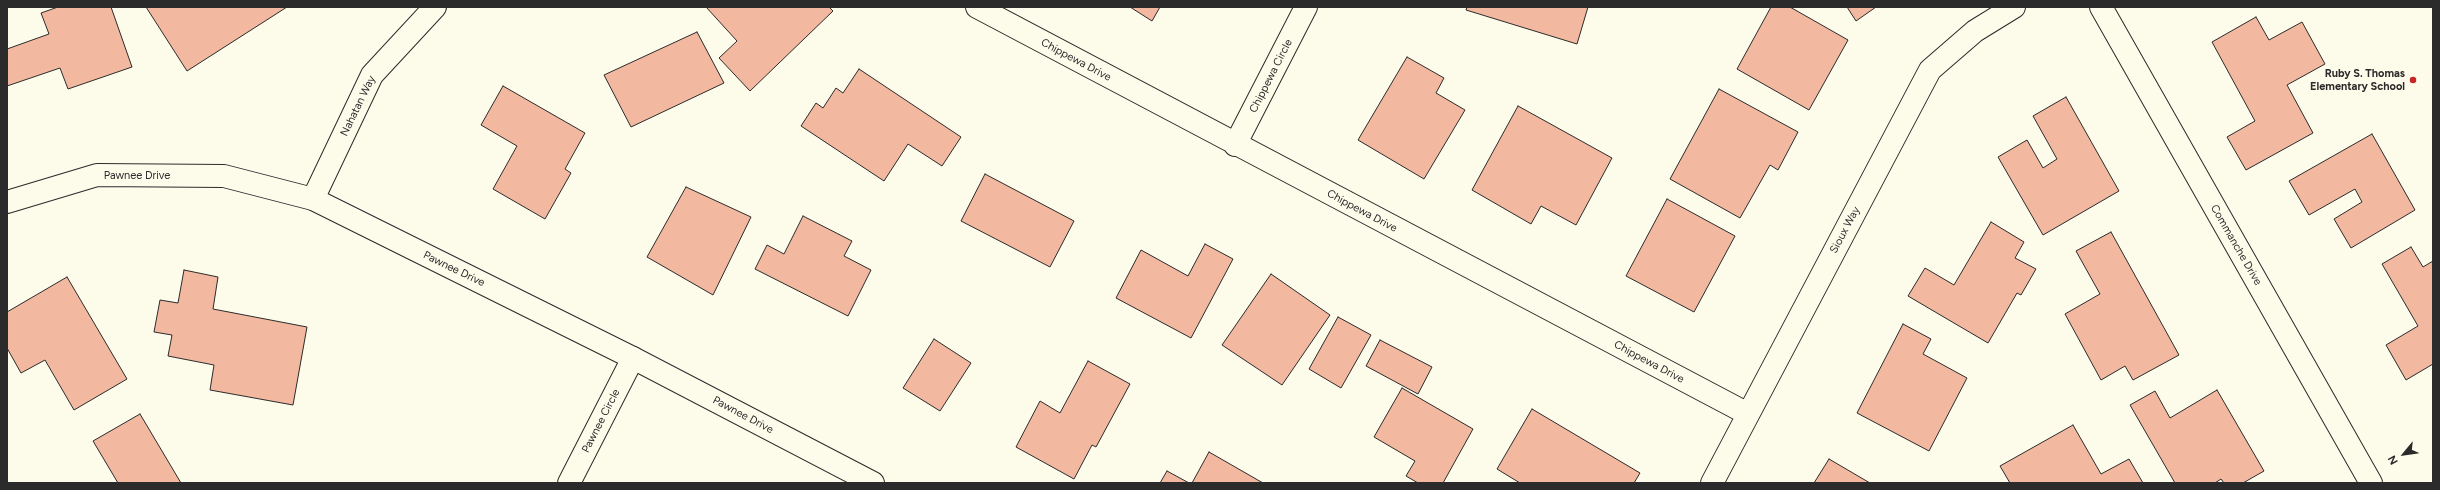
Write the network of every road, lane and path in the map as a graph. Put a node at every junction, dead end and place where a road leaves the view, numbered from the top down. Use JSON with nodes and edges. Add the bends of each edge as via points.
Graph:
{"nodes":[{"id":1,"x":435,"y":7,"type":"edge"},
{"id":2,"x":977,"y":7,"type":"edge"},
{"id":3,"x":1306,"y":7,"type":"edge"},
{"id":4,"x":2014,"y":7,"type":"edge"},
{"id":5,"x":2101,"y":7,"type":"edge"},
{"id":6,"x":1235,"y":145,"type":"junction"},
{"id":7,"x":313,"y":199,"type":"junction"},
{"id":8,"x":7,"y":202,"type":"edge"},
{"id":9,"x":634,"y":358,"type":"junction"},
{"id":10,"x":1748,"y":414,"type":"junction"},
{"id":11,"x":569,"y":483,"type":"edge"},
{"id":12,"x":872,"y":483,"type":"edge"},
{"id":13,"x":1712,"y":483,"type":"edge"},
{"id":14,"x":2371,"y":483,"type":"edge"}],
"edges":[{"from":1,"to":7,"type":"street","name":"Nahatan Way","via":[[372,75]]},
{"from":2,"to":6,"type":"street","name":"Chippewa Drive"},
{"from":3,"to":6,"type":"street","name":"Chippewa Circle"},
{"from":4,"to":10,"type":"street","name":"Sioux Way","via":[[1975,31],[1930,70]]},
{"from":5,"to":14,"type":"street","name":"Commanche Drive"},
{"from":6,"to":10,"type":"street","name":"Chippewa Drive"},
{"from":7,"to":8,"type":"street","name":"Pawnee Drive","via":[[224,176],[97,175]]},
{"from":7,"to":9,"type":"street","name":"Pawnee Drive"},
{"from":9,"to":11,"type":"street","name":"Pawnee Circle"},
{"from":9,"to":12,"type":"street","name":"Pawnee Drive"},
{"from":10,"to":13,"type":"street","name":"Sioux Way"}]}
